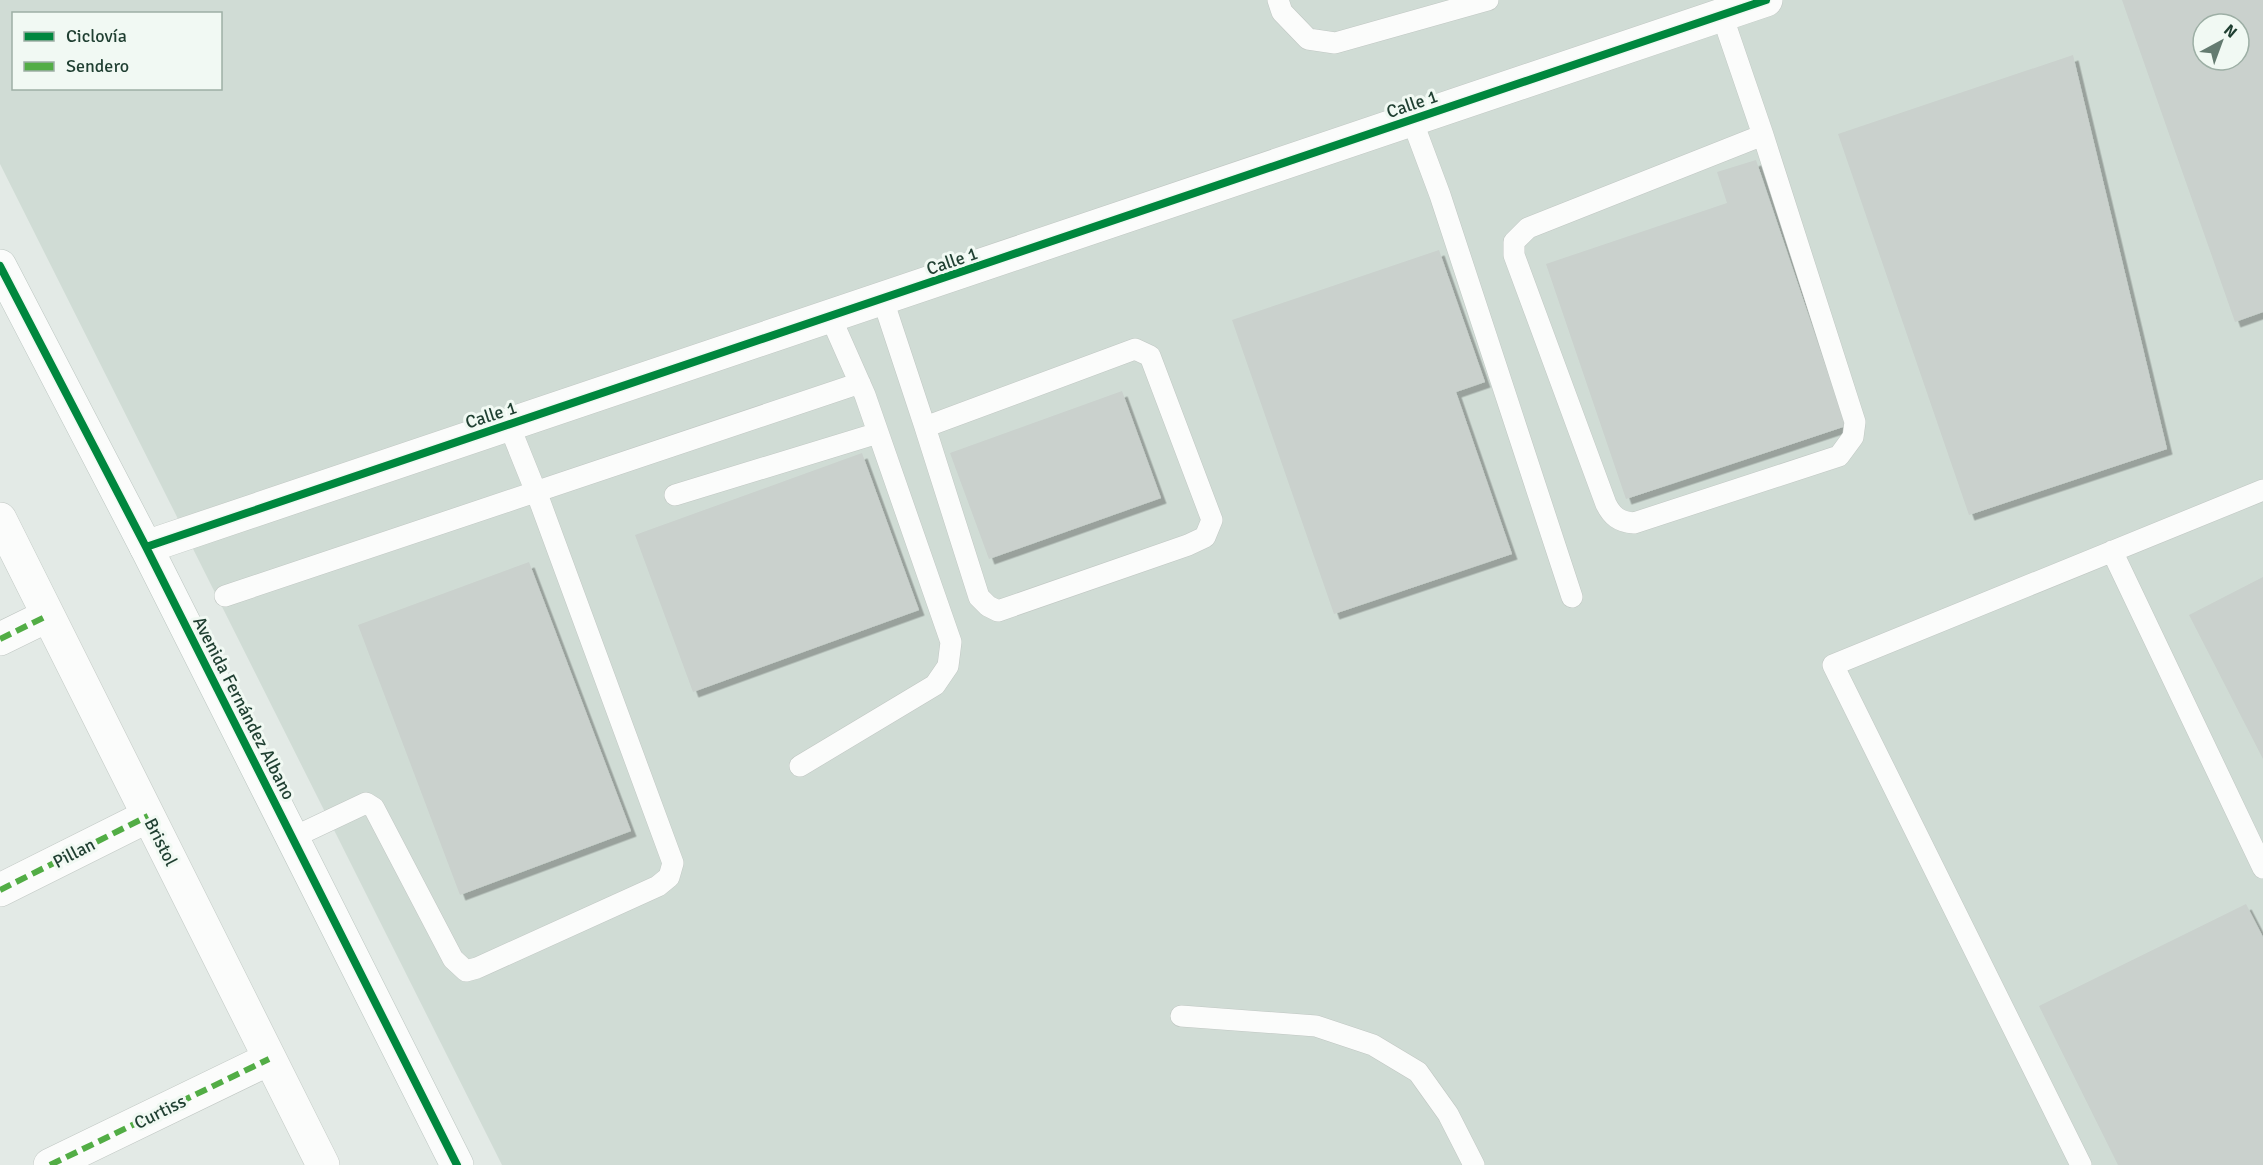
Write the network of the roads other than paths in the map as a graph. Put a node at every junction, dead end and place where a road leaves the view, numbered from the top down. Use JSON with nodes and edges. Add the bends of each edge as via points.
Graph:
{"nodes":[{"id":1,"x":1278,"y":0,"type":"edge"},
{"id":2,"x":1488,"y":0,"type":"edge"},
{"id":3,"x":1766,"y":0,"type":"edge"},
{"id":4,"x":1722,"y":15,"type":"junction"},
{"id":5,"x":1412,"y":120,"type":"junction"},
{"id":6,"x":1763,"y":135,"type":"junction"},
{"id":7,"x":0,"y":266,"type":"edge"},
{"id":8,"x":883,"y":300,"type":"junction"},
{"id":9,"x":831,"y":318,"type":"junction"},
{"id":10,"x":860,"y":383,"type":"junction"},
{"id":11,"x":509,"y":425,"type":"junction"},
{"id":12,"x":925,"y":427,"type":"junction"},
{"id":13,"x":878,"y":433,"type":"junction"},
{"id":14,"x":2263,"y":490,"type":"edge"},
{"id":15,"x":535,"y":491,"type":"junction"},
{"id":16,"x":675,"y":495,"type":"dead end"},
{"id":17,"x":0,"y":519,"type":"edge"},
{"id":18,"x":146,"y":548,"type":"junction"},
{"id":19,"x":2112,"y":551,"type":"junction"},
{"id":20,"x":225,"y":596,"type":"dead end"},
{"id":21,"x":1572,"y":597,"type":"dead end"},
{"id":22,"x":47,"y":616,"type":"junction"},
{"id":23,"x":0,"y":639,"type":"edge"},
{"id":24,"x":800,"y":766,"type":"dead end"},
{"id":25,"x":148,"y":816,"type":"junction"},
{"id":26,"x":292,"y":838,"type":"junction"},
{"id":27,"x":2263,"y":868,"type":"edge"},
{"id":28,"x":0,"y":890,"type":"edge"},
{"id":29,"x":1181,"y":1016,"type":"dead end"},
{"id":30,"x":269,"y":1059,"type":"junction"},
{"id":31,"x":50,"y":1165,"type":"edge"},
{"id":32,"x":323,"y":1165,"type":"edge"},
{"id":33,"x":456,"y":1165,"type":"edge"},
{"id":34,"x":1474,"y":1165,"type":"edge"},
{"id":35,"x":2081,"y":1165,"type":"edge"}],
"edges":[{"from":1,"to":2,"type":"lane","via":[[1282,12],[1308,39],[1335,43]]},
{"from":3,"to":4,"type":"street","name":"Calle 1"},
{"from":4,"to":5,"type":"street","name":"Calle 1"},
{"from":4,"to":6,"type":"lane"},
{"from":5,"to":8,"type":"street","name":"Calle 1"},
{"from":5,"to":21,"type":"lane"},
{"from":6,"to":6,"type":"lane","via":[[1855,422],[1853,437],[1839,456],[1634,524],[1624,522],[1612,515],[1606,504],[1514,255],[1514,242],[1528,228]]},
{"from":7,"to":18,"type":"street","name":"Avenida Fernández Albano"},
{"from":8,"to":9,"type":"street","name":"Calle 1"},
{"from":8,"to":12,"type":"lane"},
{"from":9,"to":10,"type":"lane"},
{"from":9,"to":11,"type":"street","name":"Calle 1"},
{"from":10,"to":13,"type":"lane"},
{"from":10,"to":15,"type":"lane"},
{"from":11,"to":15,"type":"lane"},
{"from":11,"to":18,"type":"street","name":"Calle 1"},
{"from":12,"to":12,"type":"lane","via":[[979,597],[998,611],[1188,545],[1205,537],[1212,520],[1150,356],[1135,349]]},
{"from":13,"to":16,"type":"lane"},
{"from":13,"to":24,"type":"lane","via":[[951,642],[948,666],[935,685]]},
{"from":14,"to":19,"type":"lane"},
{"from":15,"to":20,"type":"lane"},
{"from":15,"to":26,"type":"lane","via":[[673,863],[669,877],[658,886],[466,970],[453,958],[374,808],[366,804]]},
{"from":17,"to":22,"type":"street","name":"Bristol"},
{"from":18,"to":26,"type":"street","name":"Avenida Fernández Albano"},
{"from":19,"to":27,"type":"lane"},
{"from":19,"to":35,"type":"lane","via":[[1833,665]]},
{"from":22,"to":23,"type":"street"},
{"from":22,"to":25,"type":"street","name":"Bristol"},
{"from":25,"to":28,"type":"street","name":"Pillan"},
{"from":25,"to":30,"type":"street","name":"Bristol"},
{"from":26,"to":33,"type":"street","name":"Avenida Fernández Albano"},
{"from":29,"to":34,"type":"lane","via":[[1316,1026],[1373,1045],[1418,1072],[1448,1114]]},
{"from":30,"to":31,"type":"street","name":"Curtiss"},
{"from":30,"to":32,"type":"street","name":"Bristol"}]}
